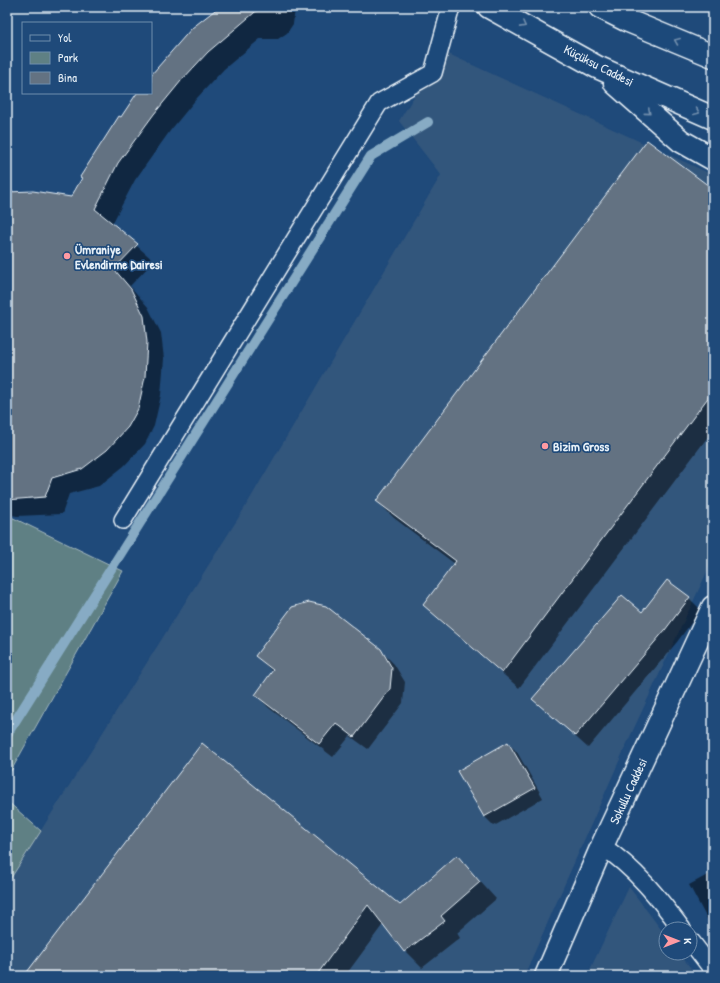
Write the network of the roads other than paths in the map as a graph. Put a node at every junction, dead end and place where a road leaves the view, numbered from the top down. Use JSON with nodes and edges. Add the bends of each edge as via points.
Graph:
{"nodes":[{"id":1,"x":451,"y":7,"type":"edge"},
{"id":2,"x":489,"y":7,"type":"edge"},
{"id":3,"x":600,"y":7,"type":"edge"},
{"id":4,"x":713,"y":56,"type":"edge"},
{"id":5,"x":598,"y":67,"type":"junction"},
{"id":6,"x":713,"y":118,"type":"edge"},
{"id":7,"x":713,"y":159,"type":"edge"},
{"id":8,"x":123,"y":520,"type":"dead end"},
{"id":9,"x":713,"y":607,"type":"edge"},
{"id":10,"x":602,"y":846,"type":"junction"},
{"id":11,"x":676,"y":921,"type":"edge"},
{"id":12,"x":698,"y":950,"type":"edge"},
{"id":13,"x":713,"y":970,"type":"edge"},
{"id":14,"x":546,"y":976,"type":"edge"}],
"edges":[{"from":1,"to":8,"type":"lane","via":[[433,74],[379,103]]},
{"from":2,"to":5,"type":"main road","name":"Küçüksu Caddesi","one_way":true},
{"from":4,"to":3,"type":"main road","one_way":true},
{"from":5,"to":6,"type":"main road","name":"Küçüksu Caddesi","one_way":true},
{"from":5,"to":7,"type":"main road","one_way":true,"via":[[681,141]]},
{"from":9,"to":10,"type":"main road","name":"Sokullu Caddesi"},
{"from":10,"to":11,"type":"lane","via":[[628,864],[642,878]]},
{"from":10,"to":14,"type":"main road","name":"Sokullu Caddesi"},
{"from":12,"to":13,"type":"lane"}]}
